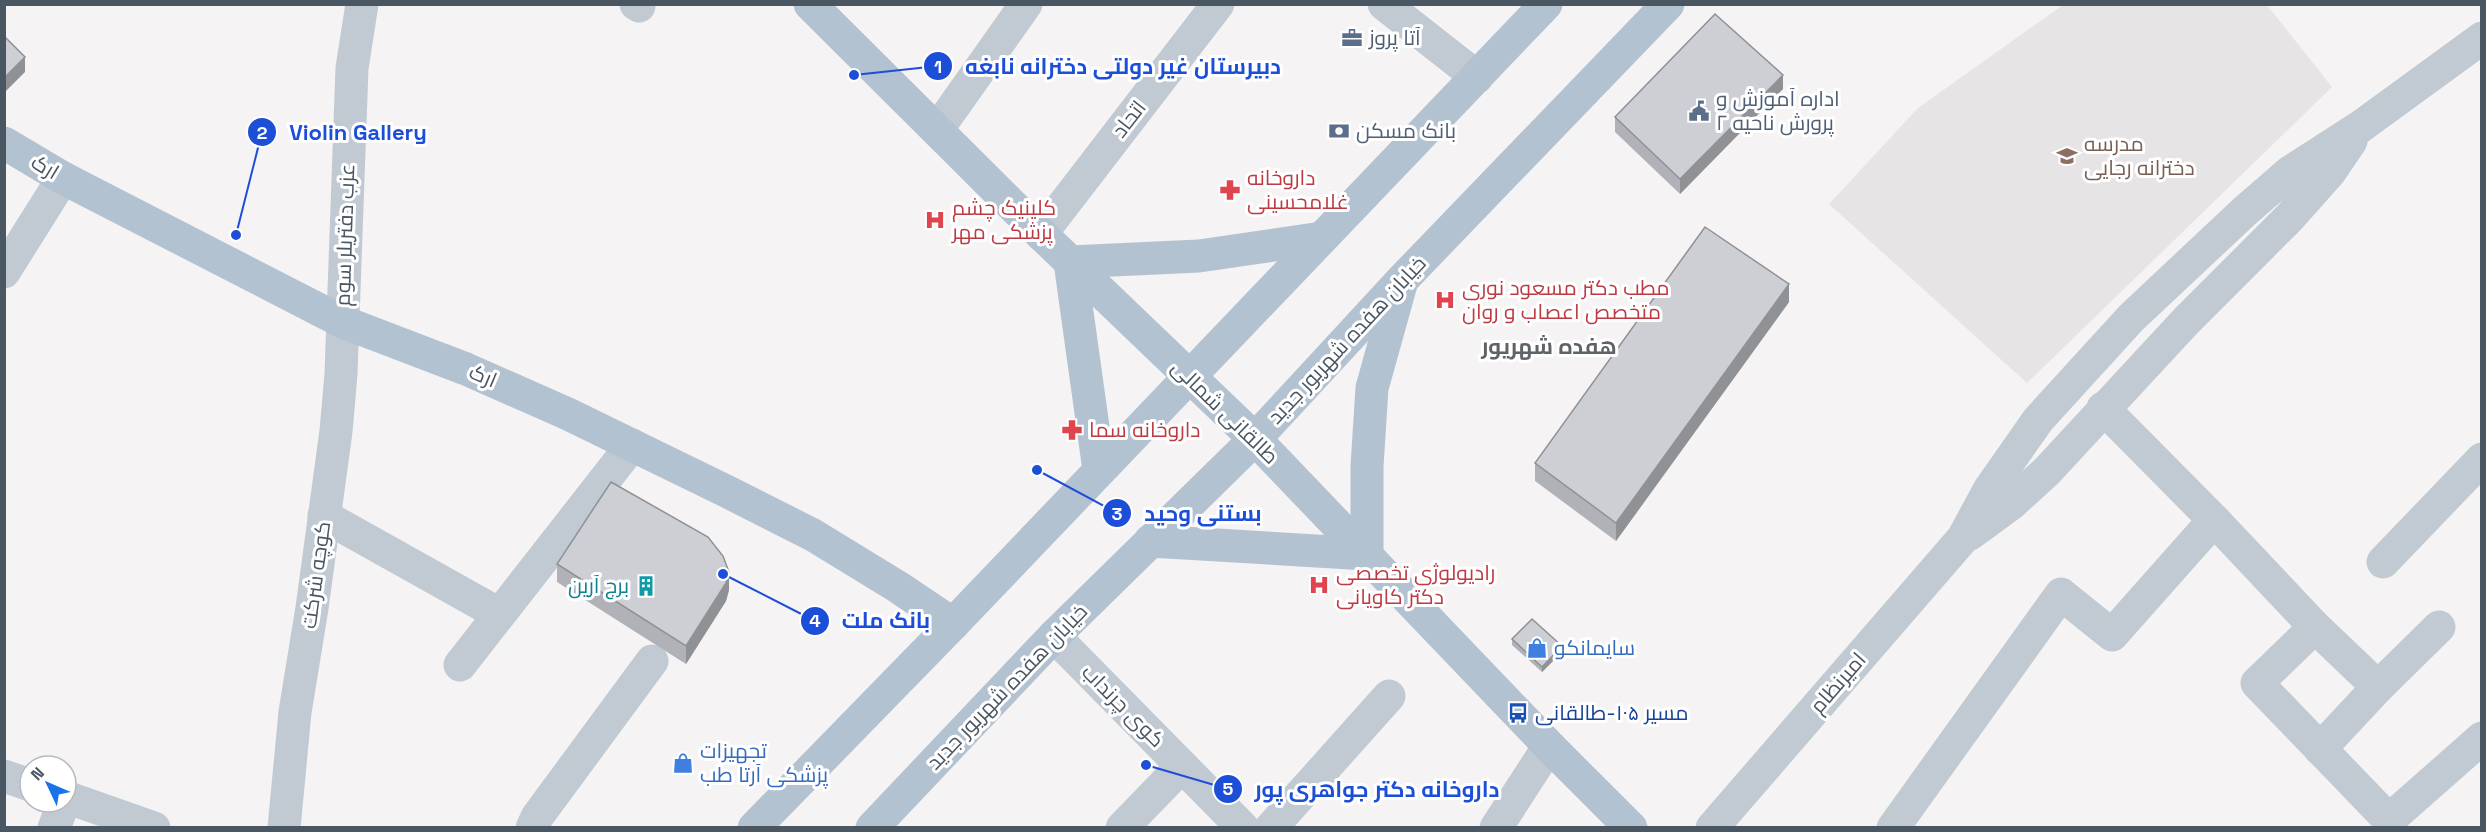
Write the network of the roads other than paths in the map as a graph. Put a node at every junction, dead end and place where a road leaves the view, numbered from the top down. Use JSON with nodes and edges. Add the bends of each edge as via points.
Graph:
{"nodes":[{"id":1,"x":362,"y":4,"type":"edge"},
{"id":2,"x":810,"y":4,"type":"edge"},
{"id":3,"x":1026,"y":4,"type":"edge"},
{"id":4,"x":1218,"y":4,"type":"edge"},
{"id":5,"x":1384,"y":4,"type":"edge"},
{"id":6,"x":1546,"y":4,"type":"edge"},
{"id":7,"x":1668,"y":4,"type":"edge"},
{"id":8,"x":2481,"y":38,"type":"edge"},
{"id":9,"x":1477,"y":77,"type":"junction"},
{"id":10,"x":2360,"y":127,"type":"junction"},
{"id":11,"x":937,"y":130,"type":"junction"},
{"id":12,"x":4,"y":143,"type":"edge"},
{"id":13,"x":63,"y":178,"type":"junction"},
{"id":14,"x":1041,"y":234,"type":"junction"},
{"id":15,"x":1323,"y":238,"type":"junction"},
{"id":16,"x":1070,"y":262,"type":"junction"},
{"id":17,"x":4,"y":272,"type":"edge"},
{"id":18,"x":1402,"y":280,"type":"junction"},
{"id":19,"x":343,"y":322,"type":"junction"},
{"id":20,"x":1191,"y":376,"type":"junction"},
{"id":21,"x":2103,"y":408,"type":"junction"},
{"id":22,"x":1255,"y":439,"type":"junction"},
{"id":23,"x":632,"y":445,"type":"junction"},
{"id":24,"x":2481,"y":459,"type":"edge"},
{"id":25,"x":1099,"y":470,"type":"junction"},
{"id":26,"x":324,"y":516,"type":"junction"},
{"id":27,"x":2214,"y":520,"type":"junction"},
{"id":28,"x":1963,"y":538,"type":"junction"},
{"id":29,"x":1150,"y":541,"type":"junction"},
{"id":30,"x":1366,"y":554,"type":"junction"},
{"id":31,"x":2383,"y":562,"type":"dead end"},
{"id":32,"x":499,"y":614,"type":"junction"},
{"id":33,"x":953,"y":624,"type":"junction"},
{"id":34,"x":2315,"y":627,"type":"junction"},
{"id":35,"x":2439,"y":627,"type":"dead end"},
{"id":36,"x":1054,"y":636,"type":"junction"},
{"id":37,"x":652,"y":661,"type":"dead end"},
{"id":38,"x":460,"y":665,"type":"dead end"},
{"id":39,"x":2378,"y":687,"type":"junction"},
{"id":40,"x":1389,"y":696,"type":"dead end"},
{"id":41,"x":2481,"y":738,"type":"edge"},
{"id":42,"x":1550,"y":746,"type":"junction"},
{"id":43,"x":2320,"y":749,"type":"junction"},
{"id":44,"x":1182,"y":766,"type":"junction"},
{"id":45,"x":78,"y":801,"type":"edge"},
{"id":46,"x":154,"y":828,"type":"edge"},
{"id":47,"x":284,"y":828,"type":"edge"},
{"id":48,"x":532,"y":828,"type":"edge"},
{"id":49,"x":754,"y":828,"type":"edge"},
{"id":50,"x":872,"y":828,"type":"edge"},
{"id":51,"x":1122,"y":828,"type":"edge"},
{"id":52,"x":1243,"y":828,"type":"edge"},
{"id":53,"x":1271,"y":828,"type":"edge"},
{"id":54,"x":1496,"y":828,"type":"edge"},
{"id":55,"x":1631,"y":828,"type":"edge"},
{"id":56,"x":1712,"y":828,"type":"edge"},
{"id":57,"x":1893,"y":828,"type":"edge"}],
"edges":[{"from":1,"to":19,"type":"street","name":"عزب دفتریلر سوم","via":[[352,68]]},
{"from":2,"to":11,"type":"main road","name":"طالقانی شمالی"},
{"from":3,"to":11,"type":"street"},
{"from":4,"to":14,"type":"street","name":"اتحاد"},
{"from":5,"to":9,"type":"street"},
{"from":6,"to":9,"type":"main road"},
{"from":7,"to":18,"type":"main road","name":"خیابان هفده شهریور جدید"},
{"from":8,"to":10,"type":"street"},
{"from":9,"to":15,"type":"main road"},
{"from":10,"to":21,"type":"street","via":[[2330,172],[2289,218]]},
{"from":10,"to":28,"type":"street","via":[[2290,172],[2132,318],[2038,420],[1989,490]]},
{"from":11,"to":14,"type":"main road","name":"طالقانی شمالی"},
{"from":12,"to":13,"type":"main road","name":"ارک"},
{"from":13,"to":17,"type":"street"},
{"from":13,"to":19,"type":"main road","name":"ارک"},
{"from":14,"to":16,"type":"main road","name":"طالقانی شمالی"},
{"from":15,"to":16,"type":"main road","via":[[1199,256]]},
{"from":15,"to":20,"type":"main road"},
{"from":16,"to":20,"type":"main road","name":"طالقانی شمالی"},
{"from":16,"to":25,"type":"main road"},
{"from":18,"to":22,"type":"main road","name":"خیابان هفده شهریور جدید"},
{"from":18,"to":30,"type":"main road","via":[[1372,388]]},
{"from":19,"to":23,"type":"main road","name":"ارک","via":[[466,369]]},
{"from":19,"to":26,"type":"street","name":"کوچه شرکت","via":[[336,431]]},
{"from":20,"to":22,"type":"main road","name":"طالقانی شمالی"},
{"from":20,"to":25,"type":"main road"},
{"from":21,"to":27,"type":"street"},
{"from":21,"to":28,"type":"street","via":[[2047,471],[2011,504]]},
{"from":22,"to":29,"type":"main road","name":"خیابان هفده شهریور جدید"},
{"from":22,"to":30,"type":"main road","name":"طالقانی شمالی"},
{"from":23,"to":32,"type":"street"},
{"from":23,"to":33,"type":"main road","name":"ارک","via":[[813,535]]},
{"from":24,"to":31,"type":"street"},
{"from":25,"to":33,"type":"main road"},
{"from":26,"to":32,"type":"street"},
{"from":26,"to":47,"type":"street","name":"کوچه شرکت","via":[[295,712]]},
{"from":27,"to":34,"type":"street"},
{"from":27,"to":57,"type":"street","via":[[2112,635],[2061,594]]},
{"from":28,"to":56,"type":"street","name":"امیرنظام"},
{"from":29,"to":30,"type":"main road"},
{"from":29,"to":36,"type":"main road","name":"خیابان هفده شهریور جدید"},
{"from":30,"to":42,"type":"main road","name":"طالقانی شمالی"},
{"from":32,"to":38,"type":"street"},
{"from":33,"to":49,"type":"main road"},
{"from":34,"to":39,"type":"street"},
{"from":34,"to":43,"type":"street","via":[[2257,684]]},
{"from":35,"to":39,"type":"street"},
{"from":36,"to":44,"type":"street","name":"کوی چرنداب"},
{"from":36,"to":50,"type":"main road","name":"خیابان هفده شهریور جدید"},
{"from":37,"to":48,"type":"street"},
{"from":39,"to":43,"type":"street"},
{"from":40,"to":53,"type":"street"},
{"from":41,"to":43,"type":"street","via":[[2389,820]]},
{"from":42,"to":54,"type":"street"},
{"from":42,"to":55,"type":"main road","name":"طالقانی شمالی"},
{"from":44,"to":51,"type":"street"},
{"from":44,"to":52,"type":"street","name":"کوی چرنداب"},
{"from":45,"to":46,"type":"street"}]}
